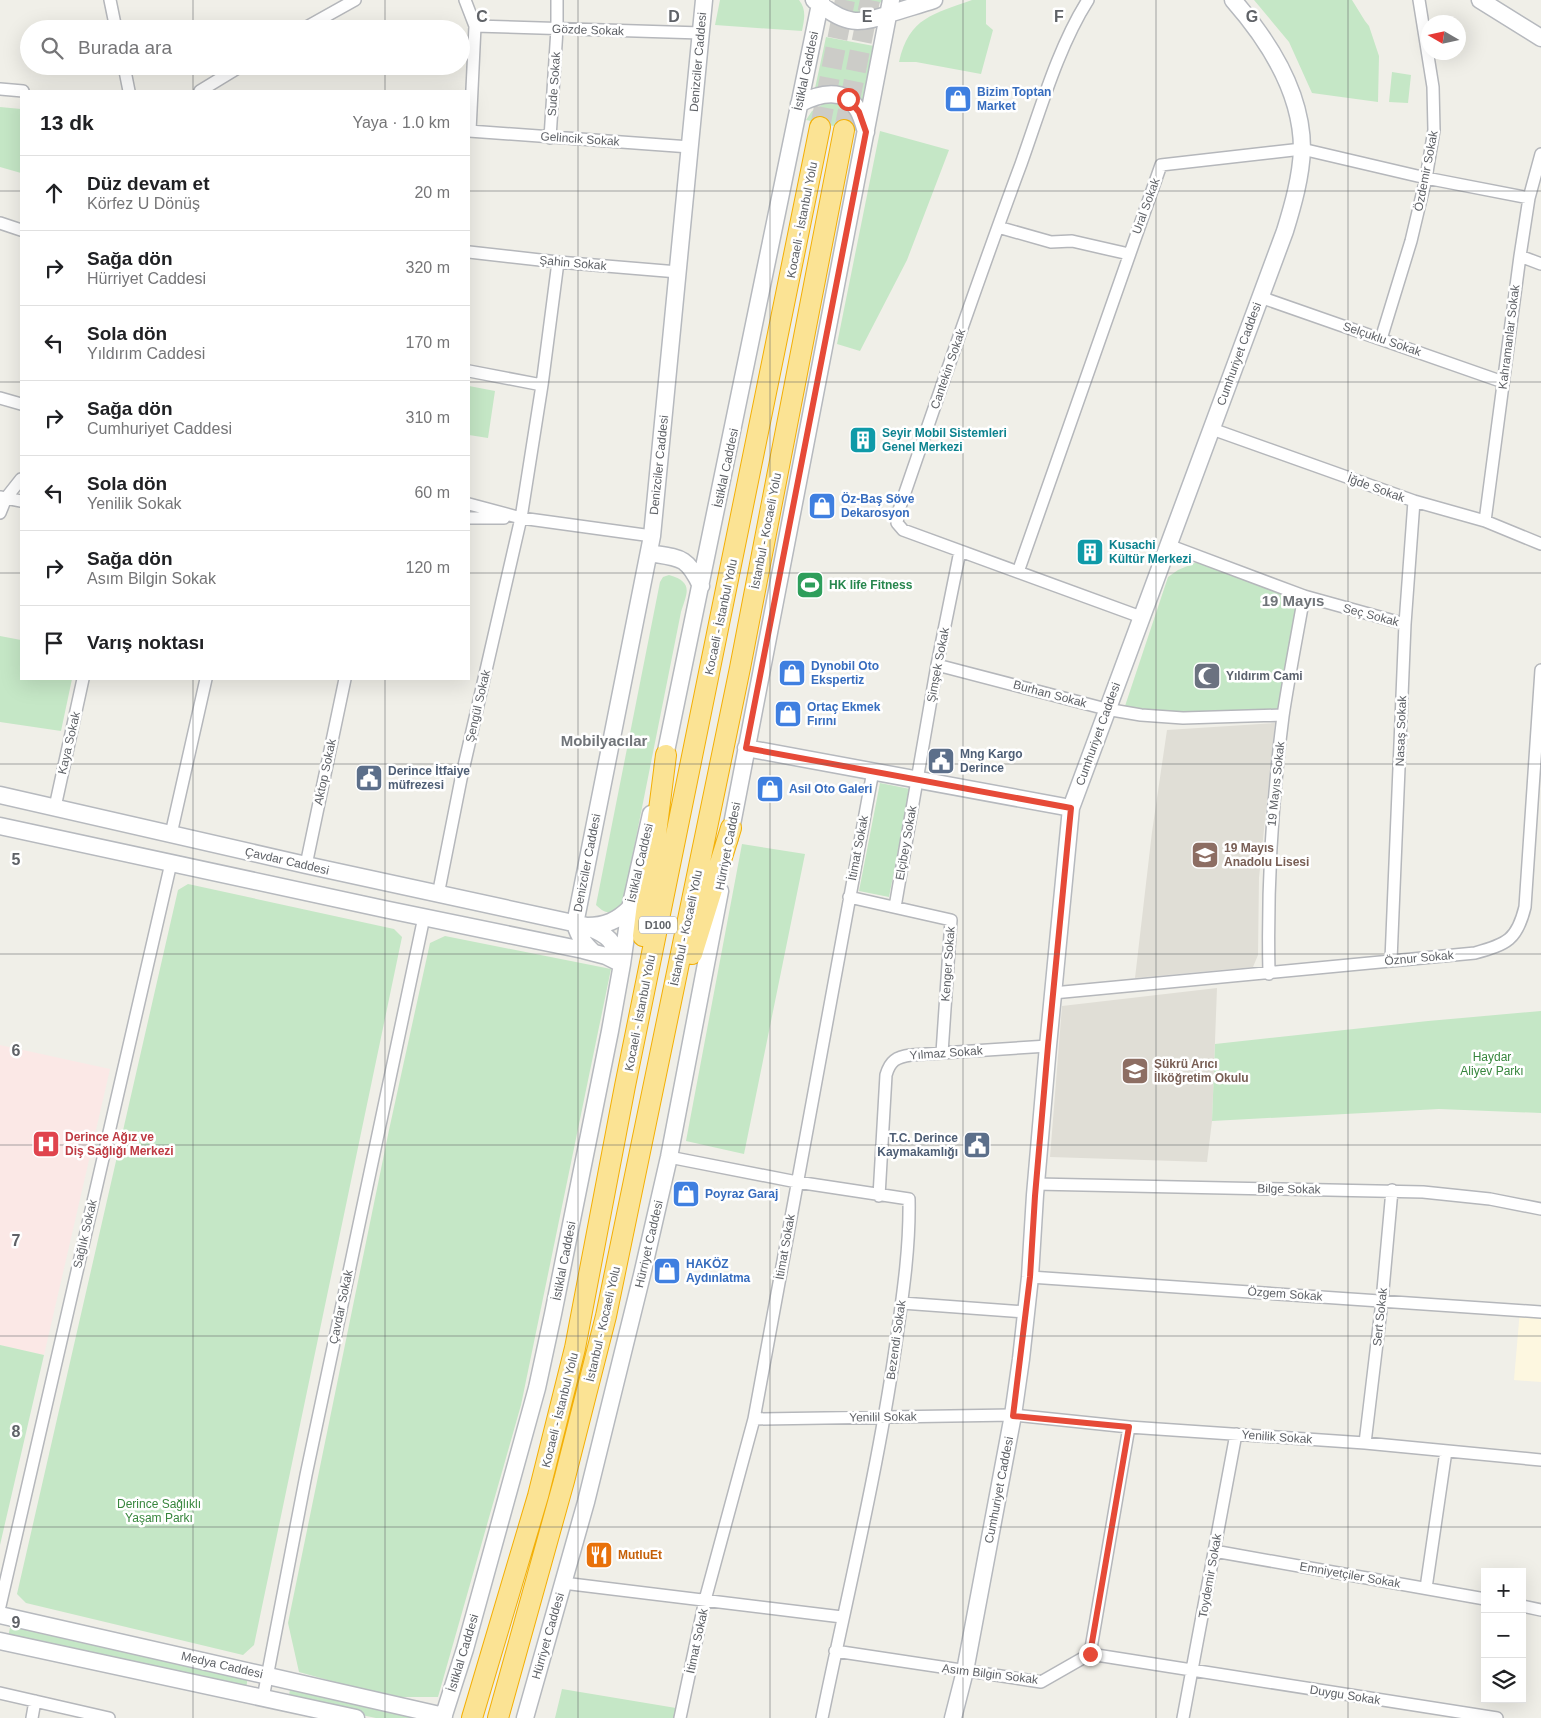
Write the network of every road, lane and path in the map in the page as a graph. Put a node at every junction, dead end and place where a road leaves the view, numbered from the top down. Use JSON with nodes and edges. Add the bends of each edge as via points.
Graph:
{"nodes":[{"id":1,"x":110,"y":0,"type":"edge"},
{"id":2,"x":354,"y":0,"type":"edge"},
{"id":3,"x":466,"y":0,"type":"edge"},
{"id":4,"x":557,"y":0,"type":"edge"},
{"id":5,"x":704,"y":0,"type":"edge"},
{"id":6,"x":934,"y":0,"type":"edge"},
{"id":7,"x":1088,"y":0,"type":"edge"},
{"id":8,"x":1233,"y":0,"type":"edge"},
{"id":9,"x":1419,"y":0,"type":"edge"},
{"id":10,"x":1480,"y":0,"type":"edge"},
{"id":11,"x":1491,"y":0,"type":"edge"},
{"id":12,"x":818,"y":1,"type":"edge"},
{"id":13,"x":890,"y":7,"type":"edge"},
{"id":14,"x":114,"y":20,"type":"edge"},
{"id":15,"x":319,"y":20,"type":"edge"},
{"id":16,"x":475,"y":26,"type":"junction"},
{"id":17,"x":557,"y":29,"type":"junction"},
{"id":18,"x":1541,"y":31,"type":"edge"},
{"id":19,"x":701,"y":33,"type":"junction"},
{"id":20,"x":1541,"y":38,"type":"edge"},
{"id":21,"x":126,"y":75,"type":"edge"},
{"id":22,"x":226,"y":75,"type":"edge"},
{"id":23,"x":0,"y":88,"type":"edge"},
{"id":24,"x":129,"y":90,"type":"edge"},
{"id":25,"x":202,"y":90,"type":"edge"},
{"id":26,"x":20,"y":91,"type":"edge"},
{"id":27,"x":799,"y":104,"type":"junction"},
{"id":28,"x":470,"y":114,"type":"edge"},
{"id":29,"x":820,"y":126,"type":"tunnel mouth"},
{"id":30,"x":844,"y":130,"type":"tunnel mouth"},
{"id":31,"x":470,"y":131,"type":"edge"},
{"id":32,"x":866,"y":132,"type":"junction"},
{"id":33,"x":550,"y":138,"type":"junction"},
{"id":34,"x":690,"y":147,"type":"junction"},
{"id":35,"x":1302,"y":149,"type":"junction"},
{"id":36,"x":1541,"y":154,"type":"edge"},
{"id":37,"x":1426,"y":178,"type":"junction"},
{"id":38,"x":1529,"y":198,"type":"junction"},
{"id":39,"x":0,"y":223,"type":"edge"},
{"id":40,"x":998,"y":227,"type":"junction"},
{"id":41,"x":20,"y":230,"type":"edge"},
{"id":42,"x":470,"y":252,"type":"edge"},
{"id":43,"x":1129,"y":254,"type":"junction"},
{"id":44,"x":1520,"y":256,"type":"junction"},
{"id":45,"x":558,"y":262,"type":"junction"},
{"id":46,"x":1541,"y":264,"type":"edge"},
{"id":47,"x":678,"y":272,"type":"junction"},
{"id":48,"x":1260,"y":297,"type":"junction"},
{"id":49,"x":1381,"y":338,"type":"junction"},
{"id":50,"x":470,"y":371,"type":"edge"},
{"id":51,"x":1503,"y":382,"type":"junction"},
{"id":52,"x":542,"y":385,"type":"junction"},
{"id":53,"x":0,"y":398,"type":"edge"},
{"id":54,"x":20,"y":404,"type":"edge"},
{"id":55,"x":1212,"y":429,"type":"junction"},
{"id":56,"x":20,"y":480,"type":"edge"},
{"id":57,"x":3,"y":497,"type":"edge"},
{"id":58,"x":20,"y":500,"type":"edge"},
{"id":59,"x":1414,"y":501,"type":"junction"},
{"id":60,"x":470,"y":504,"type":"edge"},
{"id":61,"x":0,"y":513,"type":"edge"},
{"id":62,"x":470,"y":518,"type":"edge"},
{"id":63,"x":521,"y":518,"type":"junction"},
{"id":64,"x":1485,"y":521,"type":"junction"},
{"id":65,"x":652,"y":536,"type":"junction"},
{"id":66,"x":710,"y":542,"type":"junction"},
{"id":67,"x":1541,"y":544,"type":"edge"},
{"id":68,"x":1168,"y":545,"type":"junction"},
{"id":69,"x":960,"y":550,"type":"junction"},
{"id":70,"x":649,"y":553,"type":"junction"},
{"id":71,"x":679,"y":558,"type":"junction"},
{"id":72,"x":1018,"y":572,"type":"junction"},
{"id":73,"x":701,"y":586,"type":"junction"},
{"id":74,"x":1304,"y":596,"type":"junction"},
{"id":75,"x":1141,"y":617,"type":"junction"},
{"id":76,"x":1405,"y":624,"type":"junction"},
{"id":77,"x":937,"y":665,"type":"junction"},
{"id":78,"x":1541,"y":670,"type":"edge"},
{"id":79,"x":83,"y":680,"type":"edge"},
{"id":80,"x":206,"y":680,"type":"edge"},
{"id":81,"x":345,"y":680,"type":"edge"},
{"id":82,"x":1106,"y":709,"type":"junction"},
{"id":83,"x":1283,"y":714,"type":"junction"},
{"id":84,"x":746,"y":748,"type":"junction"},
{"id":85,"x":666,"y":755,"type":"junction"},
{"id":86,"x":873,"y":771,"type":"junction"},
{"id":87,"x":918,"y":780,"type":"junction"},
{"id":88,"x":0,"y":795,"type":"edge"},
{"id":89,"x":54,"y":807,"type":"junction"},
{"id":90,"x":1071,"y":808,"type":"junction"},
{"id":91,"x":0,"y":826,"type":"edge"},
{"id":92,"x":731,"y":828,"type":"junction"},
{"id":93,"x":172,"y":834,"type":"junction"},
{"id":94,"x":171,"y":863,"type":"junction"},
{"id":95,"x":306,"y":865,"type":"junction"},
{"id":96,"x":438,"y":894,"type":"junction"},
{"id":97,"x":849,"y":897,"type":"junction"},
{"id":98,"x":895,"y":907,"type":"junction"},
{"id":99,"x":630,"y":908,"type":"junction"},
{"id":100,"x":424,"y":917,"type":"junction"},
{"id":101,"x":581,"y":925,"type":"junction"},
{"id":102,"x":531,"y":940,"type":"junction"},
{"id":103,"x":594,"y":952,"type":"junction"},
{"id":104,"x":1391,"y":960,"type":"junction"},
{"id":105,"x":622,"y":964,"type":"junction"},
{"id":106,"x":1269,"y":974,"type":"junction"},
{"id":107,"x":1054,"y":993,"type":"junction"},
{"id":108,"x":664,"y":1036,"type":"junction"},
{"id":109,"x":1048,"y":1046,"type":"junction"},
{"id":110,"x":942,"y":1053,"type":"junction"},
{"id":111,"x":625,"y":1086,"type":"junction"},
{"id":112,"x":669,"y":1157,"type":"junction"},
{"id":113,"x":797,"y":1182,"type":"junction"},
{"id":114,"x":1036,"y":1184,"type":"junction"},
{"id":115,"x":1392,"y":1190,"type":"junction"},
{"id":116,"x":879,"y":1196,"type":"junction"},
{"id":117,"x":1541,"y":1209,"type":"edge"},
{"id":118,"x":1030,"y":1277,"type":"junction"},
{"id":119,"x":1382,"y":1301,"type":"junction"},
{"id":120,"x":902,"y":1303,"type":"junction"},
{"id":121,"x":1026,"y":1312,"type":"junction"},
{"id":122,"x":1541,"y":1312,"type":"edge"},
{"id":123,"x":885,"y":1416,"type":"junction"},
{"id":124,"x":1013,"y":1416,"type":"junction"},
{"id":125,"x":754,"y":1418,"type":"junction"},
{"id":126,"x":1129,"y":1427,"type":"junction"},
{"id":127,"x":1236,"y":1434,"type":"junction"},
{"id":128,"x":1365,"y":1443,"type":"junction"},
{"id":129,"x":1446,"y":1451,"type":"junction"},
{"id":130,"x":1541,"y":1460,"type":"edge"},
{"id":131,"x":1214,"y":1551,"type":"junction"},
{"id":132,"x":563,"y":1583,"type":"junction"},
{"id":133,"x":1426,"y":1588,"type":"junction"},
{"id":134,"x":1481,"y":1598,"type":"edge"},
{"id":135,"x":705,"y":1600,"type":"junction"},
{"id":136,"x":0,"y":1606,"type":"edge"},
{"id":137,"x":1526,"y":1607,"type":"edge"},
{"id":138,"x":1541,"y":1610,"type":"edge"},
{"id":139,"x":0,"y":1615,"type":"edge"},
{"id":140,"x":842,"y":1617,"type":"junction"},
{"id":141,"x":0,"y":1641,"type":"edge"},
{"id":142,"x":835,"y":1651,"type":"junction"},
{"id":143,"x":1090,"y":1654,"type":"junction"},
{"id":144,"x":965,"y":1671,"type":"junction"},
{"id":145,"x":1192,"y":1671,"type":"junction"},
{"id":146,"x":268,"y":1676,"type":"junction"},
{"id":147,"x":0,"y":1694,"type":"edge"},
{"id":148,"x":264,"y":1698,"type":"junction"},
{"id":149,"x":35,"y":1701,"type":"junction"},
{"id":150,"x":443,"y":1717,"type":"edge"},
{"id":151,"x":32,"y":1718,"type":"edge"},
{"id":152,"x":109,"y":1718,"type":"edge"},
{"id":153,"x":356,"y":1718,"type":"edge"},
{"id":154,"x":472,"y":1718,"type":"edge"},
{"id":155,"x":498,"y":1718,"type":"edge"},
{"id":156,"x":525,"y":1718,"type":"edge"},
{"id":157,"x":680,"y":1718,"type":"edge"},
{"id":158,"x":822,"y":1718,"type":"edge"},
{"id":159,"x":953,"y":1718,"type":"edge"},
{"id":160,"x":1184,"y":1718,"type":"edge"},
{"id":161,"x":1497,"y":1718,"type":"edge"}],
"edges":[{"from":1,"to":14,"type":"street"},
{"from":2,"to":15,"type":"street"},
{"from":3,"to":16,"type":"street"},
{"from":4,"to":17,"type":"street","name":"Sude Sokak"},
{"from":5,"to":19,"type":"main road","name":"Denizciler Caddesi"},
{"from":6,"to":13,"type":"main road"},
{"from":7,"to":40,"type":"street","name":"Cantekin Sokak","via":[[1061,55]]},
{"from":8,"to":35,"type":"main road","name":"Cumhuriyet Caddesi","via":[[1271,50],[1284,74],[1297,111]]},
{"from":9,"to":37,"type":"street","name":"Özdemir Sokak","via":[[1435,108]]},
{"from":10,"to":20,"type":"main road"},
{"from":11,"to":18,"type":"main road"},
{"from":12,"to":13,"type":"main road","via":[[844,20],[875,20]]},
{"from":12,"to":27,"type":"main road","name":"İstiklal Caddesi"},
{"from":13,"to":32,"type":"main road","name":"Hürriyet Caddesi"},
{"from":16,"to":17,"type":"street","name":"Gözde Sokak"},
{"from":16,"to":28,"type":"street"},
{"from":17,"to":19,"type":"street","name":"Gözde Sokak"},
{"from":17,"to":33,"type":"street","name":"Sude Sokak"},
{"from":19,"to":34,"type":"main road","name":"Denizciler Caddesi"},
{"from":21,"to":24,"type":"street"},
{"from":22,"to":25,"type":"street"},
{"from":23,"to":26,"type":"street"},
{"from":27,"to":32,"type":"main road","via":[[824,94],[840,95],[854,104]]},
{"from":27,"to":66,"type":"main road","name":"İstiklal Caddesi"},
{"from":29,"to":111,"type":"highway","name":"Kocaeli - İstanbul Yolu","number":"D100"},
{"from":30,"to":108,"type":"highway","name":"İstanbul - Kocaeli Yolu","number":"D100","via":[[740,668]]},
{"from":31,"to":33,"type":"street","name":"Gelincik Sokak"},
{"from":32,"to":84,"type":"main road","name":"Hürriyet Caddesi"},
{"from":33,"to":34,"type":"street","name":"Gelincik Sokak"},
{"from":34,"to":47,"type":"main road","name":"Denizciler Caddesi"},
{"from":35,"to":37,"type":"street","name":"Ural Sokak"},
{"from":35,"to":43,"type":"street","name":"Ural Sokak","via":[[1161,165]]},
{"from":35,"to":48,"type":"main road","name":"Cumhuriyet Caddesi","via":[[1294,202]]},
{"from":36,"to":38,"type":"street","name":"Kahramanlar Sokak"},
{"from":37,"to":38,"type":"street","name":"Ural Sokak"},
{"from":37,"to":49,"type":"street","name":"Özdemir Sokak","via":[[1411,241]]},
{"from":38,"to":44,"type":"street","name":"Kahramanlar Sokak"},
{"from":39,"to":41,"type":"street"},
{"from":40,"to":43,"type":"street","via":[[1051,242],[1072,241]]},
{"from":40,"to":69,"type":"street","name":"Cantekin Sokak","via":[[897,517],[897,523],[903,530]]},
{"from":42,"to":45,"type":"street","name":"Şahin Sokak"},
{"from":43,"to":72,"type":"street","name":"Ural Sokak"},
{"from":44,"to":46,"type":"street"},
{"from":44,"to":51,"type":"street","name":"Kahramanlar Sokak"},
{"from":45,"to":47,"type":"street","name":"Şahin Sokak"},
{"from":45,"to":52,"type":"street","name":"Şengül Sokak"},
{"from":47,"to":65,"type":"main road","name":"Denizciler Caddesi"},
{"from":48,"to":49,"type":"street","name":"Selçuklu Sokak"},
{"from":48,"to":55,"type":"main road","name":"Cumhuriyet Caddesi"},
{"from":49,"to":51,"type":"street","name":"Selçuklu Sokak"},
{"from":50,"to":52,"type":"street"},
{"from":51,"to":64,"type":"street","name":"Kahramanlar Sokak"},
{"from":52,"to":63,"type":"street","name":"Şengül Sokak"},
{"from":53,"to":54,"type":"street"},
{"from":55,"to":59,"type":"street","name":"İğde Sokak"},
{"from":55,"to":68,"type":"main road","name":"Cumhuriyet Caddesi"},
{"from":56,"to":57,"type":"street"},
{"from":57,"to":58,"type":"street"},
{"from":57,"to":61,"type":"street"},
{"from":59,"to":64,"type":"street","name":"İğde Sokak"},
{"from":59,"to":76,"type":"street","name":"Nasaş Sokak"},
{"from":60,"to":63,"type":"street"},
{"from":62,"to":63,"type":"street"},
{"from":63,"to":65,"type":"street"},
{"from":63,"to":96,"type":"street","name":"Şengül Sokak"},
{"from":64,"to":67,"type":"street","name":"İğde Sokak"},
{"from":65,"to":70,"type":"main road","name":"Denizciler Caddesi"},
{"from":66,"to":71,"type":"main road"},
{"from":66,"to":73,"type":"main road","name":"İstiklal Caddesi"},
{"from":68,"to":74,"type":"street","name":"Seç Sokak"},
{"from":68,"to":75,"type":"main road","name":"Cumhuriyet Caddesi"},
{"from":69,"to":72,"type":"street","name":"Cantekin Sokak"},
{"from":69,"to":77,"type":"street","name":"Şimşek Sokak"},
{"from":70,"to":71,"type":"main road"},
{"from":70,"to":101,"type":"main road","name":"Denizciler Caddesi","via":[[610,742]]},
{"from":71,"to":73,"type":"main road","via":[[688,564]]},
{"from":72,"to":75,"type":"street","name":"Cantekin Sokak"},
{"from":73,"to":85,"type":"main road","name":"İstiklal Caddesi"},
{"from":74,"to":76,"type":"street","name":"Seç Sokak"},
{"from":74,"to":83,"type":"street","name":"19 Mayıs Sokak"},
{"from":75,"to":82,"type":"main road","name":"Cumhuriyet Caddesi"},
{"from":76,"to":104,"type":"street","name":"Nasaş Sokak"},
{"from":77,"to":82,"type":"street","name":"Burhan Sokak"},
{"from":77,"to":87,"type":"street","name":"Şimşek Sokak"},
{"from":78,"to":104,"type":"street","name":"Öznur Sokak","via":[[1525,907],[1515,934],[1504,943],[1475,953]]},
{"from":79,"to":89,"type":"street","name":"Kaya Sokak"},
{"from":80,"to":93,"type":"street"},
{"from":81,"to":95,"type":"street","name":"Aktop Sokak"},
{"from":82,"to":83,"type":"street","name":"Burhan Sokak","via":[[1182,718]]},
{"from":82,"to":90,"type":"main road","name":"Cumhuriyet Caddesi"},
{"from":83,"to":106,"type":"street","name":"19 Mayıs Sokak","via":[[1268,870]]},
{"from":84,"to":86,"type":"main road"},
{"from":84,"to":92,"type":"main road","name":"Hürriyet Caddesi"},
{"from":85,"to":99,"type":"main road","name":"İstiklal Caddesi"},
{"from":85,"to":111,"type":"highway"},
{"from":86,"to":87,"type":"main road"},
{"from":86,"to":97,"type":"street","name":"İtimat Sokak"},
{"from":87,"to":90,"type":"main road"},
{"from":87,"to":98,"type":"street","name":"Elçibey Sokak"},
{"from":88,"to":89,"type":"main road","name":"Çavdar Caddesi"},
{"from":89,"to":93,"type":"main road","name":"Çavdar Caddesi"},
{"from":90,"to":107,"type":"main road","name":"Cumhuriyet Caddesi"},
{"from":91,"to":94,"type":"main road","name":"Çavdar Caddesi"},
{"from":92,"to":108,"type":"highway"},
{"from":92,"to":112,"type":"main road","name":"Hürriyet Caddesi"},
{"from":93,"to":95,"type":"main road","name":"Çavdar Caddesi"},
{"from":94,"to":100,"type":"main road","name":"Çavdar Caddesi"},
{"from":94,"to":136,"type":"street","name":"Sağlık Sokak"},
{"from":95,"to":96,"type":"main road","name":"Çavdar Caddesi"},
{"from":96,"to":101,"type":"main road","name":"Çavdar Caddesi"},
{"from":97,"to":98,"type":"street","name":"Kenger Sokak"},
{"from":97,"to":113,"type":"street","name":"İtimat Sokak"},
{"from":98,"to":110,"type":"street","name":"Kenger Sokak","via":[[951,920]]},
{"from":99,"to":101,"type":"main road","name":"Çavdar Caddesi","via":[[622,916],[601,926]]},
{"from":99,"to":105,"type":"main road","name":"İstiklal Caddesi"},
{"from":100,"to":102,"type":"main road","name":"Çavdar Caddesi"},
{"from":100,"to":146,"type":"street","name":"Çavdar Sokak","via":[[306,1475]]},
{"from":101,"to":102,"type":"main road","name":"Çavdar Caddesi"},
{"from":101,"to":103,"type":"main road","name":"Çavdar Caddesi","via":[[578,935]]},
{"from":101,"to":105,"type":"main road","name":"Çavdar Caddesi","via":[[602,933],[614,943]]},
{"from":102,"to":103,"type":"main road","name":"Çavdar Caddesi"},
{"from":103,"to":105,"type":"main road","name":"Çavdar Caddesi"},
{"from":104,"to":106,"type":"street","name":"Öznur Sokak"},
{"from":105,"to":150,"type":"main road","name":"İstiklal Caddesi","via":[[537,1388]]},
{"from":106,"to":107,"type":"street","name":"Öznur Sokak"},
{"from":107,"to":109,"type":"main road","name":"Cumhuriyet Caddesi"},
{"from":108,"to":155,"type":"highway","name":"İstanbul - Kocaeli Yolu","number":"D100","via":[[606,1316]]},
{"from":109,"to":110,"type":"street","name":"Yılmaz Sokak"},
{"from":109,"to":114,"type":"main road","name":"Cumhuriyet Caddesi"},
{"from":110,"to":116,"type":"street","name":"Yılmaz Sokak","via":[[896,1058],[888,1068]]},
{"from":111,"to":154,"type":"highway","name":"Kocaeli - İstanbul Yolu","number":"D100","via":[[563,1400]]},
{"from":112,"to":113,"type":"street","name":"Bezendi Sokak"},
{"from":112,"to":132,"type":"main road","name":"Hürriyet Caddesi","via":[[612,1401]]},
{"from":113,"to":116,"type":"street","name":"Bezendi Sokak"},
{"from":113,"to":125,"type":"street","name":"İtimat Sokak"},
{"from":114,"to":115,"type":"street","name":"Bilge Sokak"},
{"from":114,"to":118,"type":"main road","name":"Cumhuriyet Caddesi"},
{"from":115,"to":117,"type":"street","name":"Bilge Sokak","via":[[1445,1193]]},
{"from":115,"to":119,"type":"street","name":"Sert Sokak"},
{"from":116,"to":120,"type":"street","name":"Bezendi Sokak","via":[[909,1199]]},
{"from":118,"to":119,"type":"street","name":"Özgem Sokak"},
{"from":118,"to":121,"type":"main road","name":"Cumhuriyet Caddesi"},
{"from":119,"to":122,"type":"street","name":"Özgem Sokak"},
{"from":119,"to":128,"type":"street","name":"Sert Sokak"},
{"from":120,"to":121,"type":"street"},
{"from":120,"to":123,"type":"street","name":"Bezendi Sokak"},
{"from":121,"to":124,"type":"main road","name":"Cumhuriyet Caddesi"},
{"from":123,"to":124,"type":"street","name":"Yenilil Sokak"},
{"from":123,"to":125,"type":"street","name":"Yenilil Sokak"},
{"from":123,"to":140,"type":"street","name":"Bezendi Sokak"},
{"from":124,"to":126,"type":"street","name":"Yenilik Sokak"},
{"from":124,"to":144,"type":"main road","name":"Cumhuriyet Caddesi"},
{"from":125,"to":135,"type":"street","name":"İtimat Sokak"},
{"from":126,"to":127,"type":"street","name":"Yenilik Sokak"},
{"from":126,"to":143,"type":"street"},
{"from":127,"to":128,"type":"street","name":"Yenilik Sokak"},
{"from":127,"to":131,"type":"street","name":"Toydemir Sokak"},
{"from":128,"to":129,"type":"street","name":"Yenilik Sokak"},
{"from":129,"to":130,"type":"street","name":"Yenilik Sokak"},
{"from":129,"to":133,"type":"street"},
{"from":131,"to":133,"type":"street","name":"Emniyetçiler Sokak"},
{"from":131,"to":145,"type":"street","name":"Toydemir Sokak"},
{"from":132,"to":135,"type":"street"},
{"from":132,"to":156,"type":"main road","name":"Hürriyet Caddesi"},
{"from":133,"to":134,"type":"street","name":"Emniyetçiler Sokak"},
{"from":135,"to":140,"type":"street"},
{"from":135,"to":157,"type":"street","name":"İtimat Sokak"},
{"from":137,"to":138,"type":"street"},
{"from":139,"to":146,"type":"main road","name":"Medya Caddesi"},
{"from":140,"to":142,"type":"street","name":"Bezendi Sokak"},
{"from":141,"to":148,"type":"main road","name":"Medya Caddesi"},
{"from":142,"to":144,"type":"street","name":"Asım Bilgin Sokak"},
{"from":142,"to":158,"type":"street","name":"Bezendi Sokak"},
{"from":143,"to":144,"type":"street","name":"Asım Bilgin Sokak","via":[[1041,1682]]},
{"from":143,"to":145,"type":"street","name":"Duygu Sokak"},
{"from":144,"to":159,"type":"main road","name":"Cumhuriyet Caddesi"},
{"from":145,"to":160,"type":"street","name":"Toydemir Sokak"},
{"from":145,"to":161,"type":"street","name":"Duygu Sokak"},
{"from":146,"to":148,"type":"street","name":"Çavdar Sokak"},
{"from":146,"to":150,"type":"main road","name":"Medya Caddesi"},
{"from":147,"to":149,"type":"street"},
{"from":148,"to":153,"type":"main road","name":"Medya Caddesi"},
{"from":149,"to":151,"type":"street"},
{"from":149,"to":152,"type":"street"}]}
